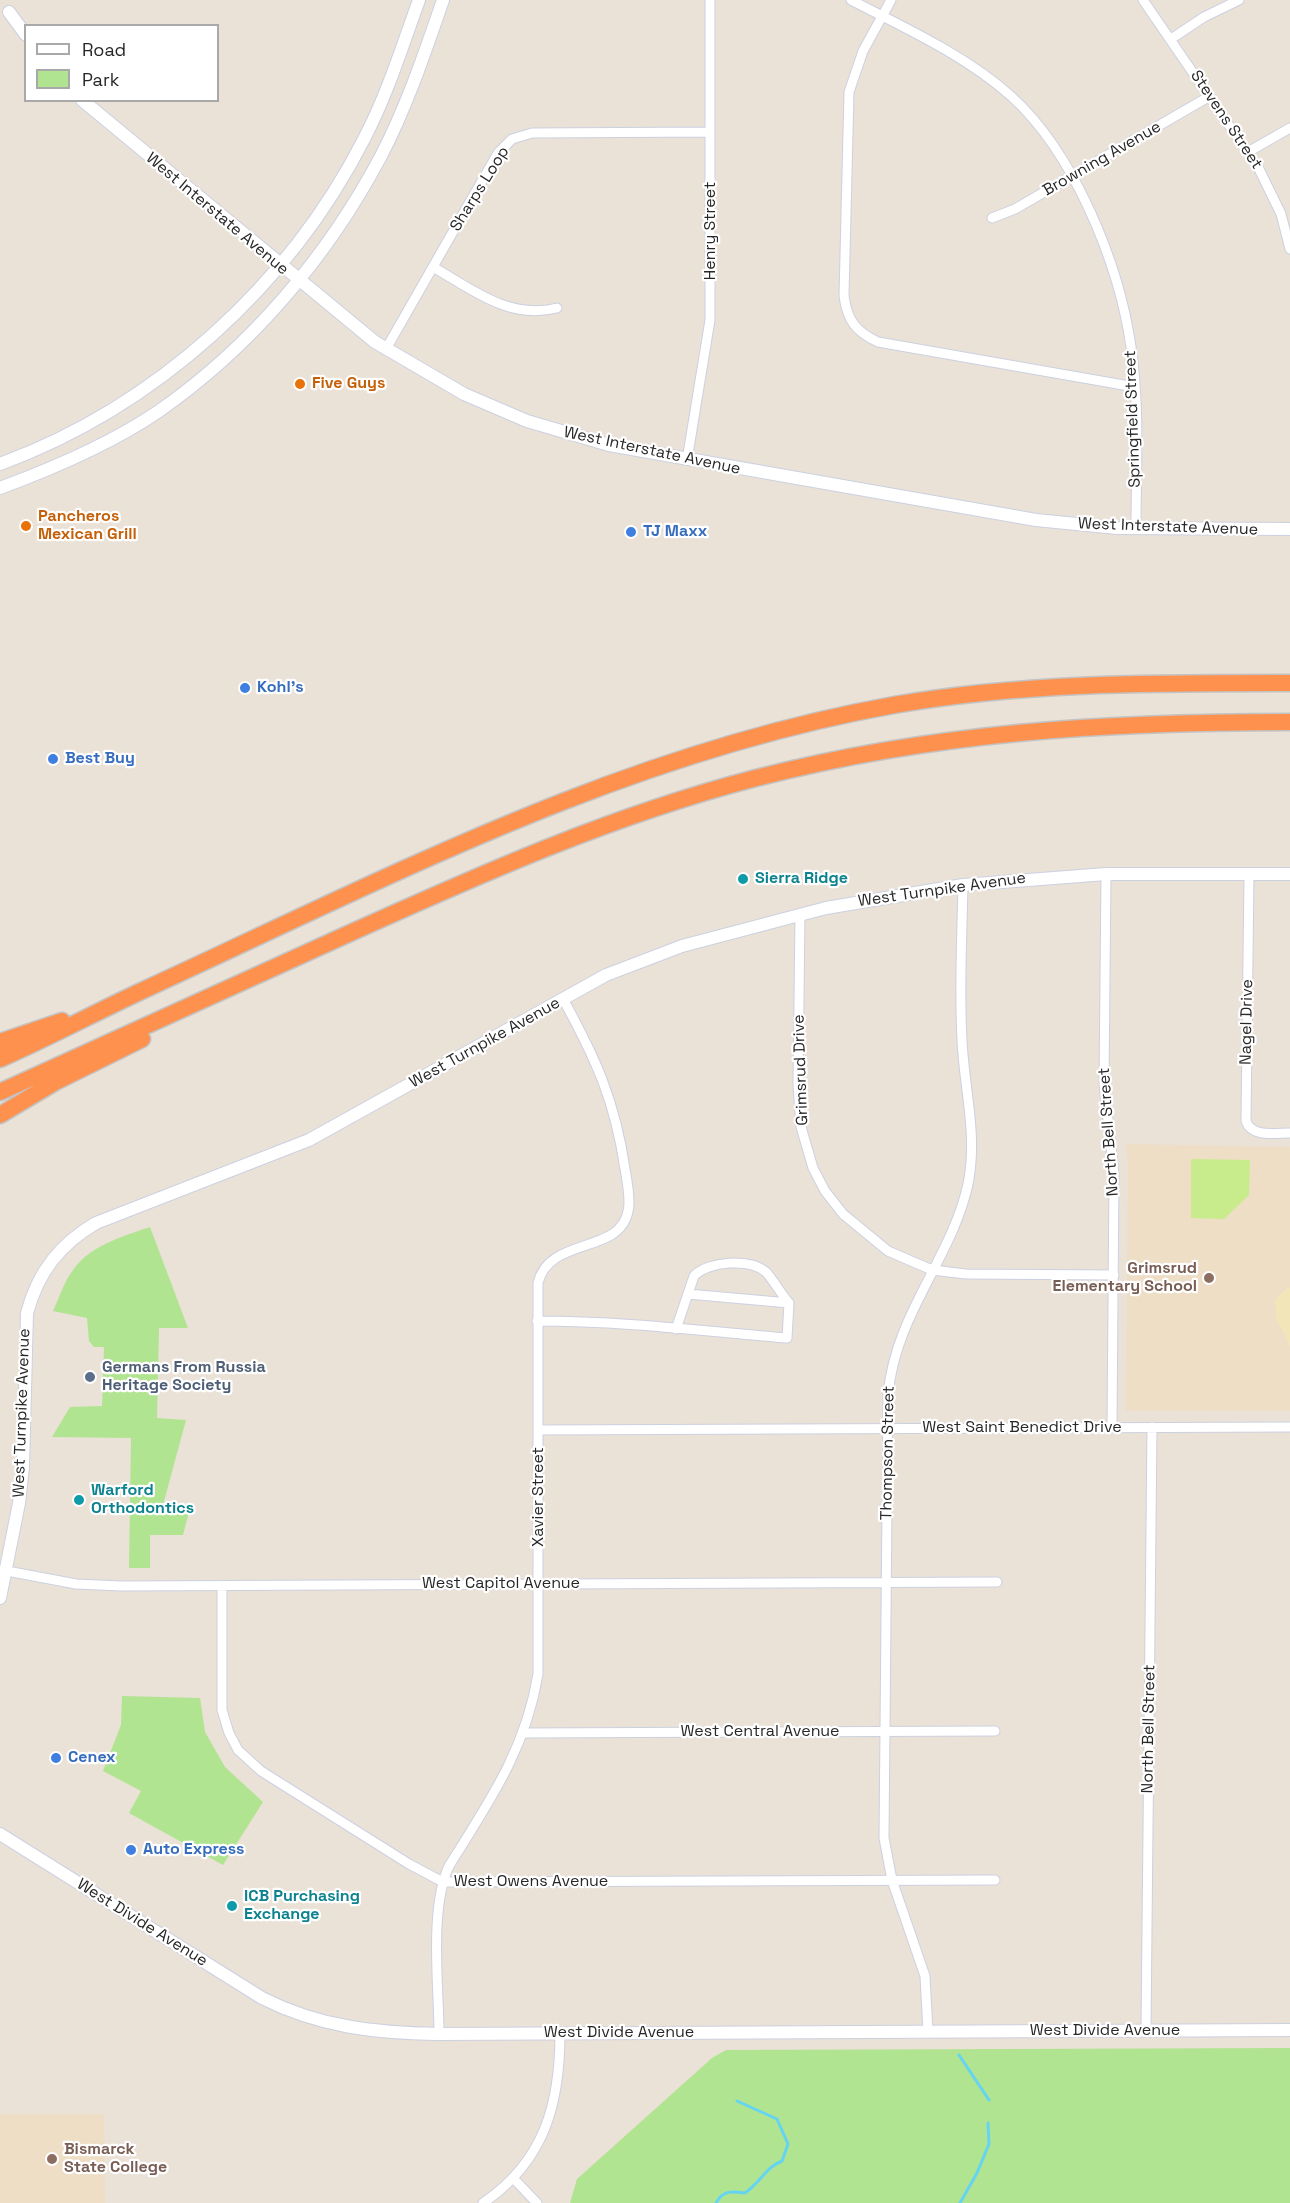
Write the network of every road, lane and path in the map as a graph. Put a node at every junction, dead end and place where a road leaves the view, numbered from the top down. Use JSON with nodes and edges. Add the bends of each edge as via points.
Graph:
{"nodes":[{"id":1,"x":419,"y":0,"type":"edge"},
{"id":2,"x":443,"y":0,"type":"edge"},
{"id":3,"x":710,"y":0,"type":"edge"},
{"id":4,"x":851,"y":0,"type":"edge"},
{"id":5,"x":891,"y":0,"type":"edge"},
{"id":6,"x":1143,"y":0,"type":"edge"},
{"id":7,"x":1239,"y":0,"type":"edge"},
{"id":8,"x":9,"y":12,"type":"dead end"},
{"id":9,"x":882,"y":16,"type":"junction"},
{"id":10,"x":24,"y":32,"type":"edge"},
{"id":11,"x":1171,"y":39,"type":"junction"},
{"id":12,"x":1210,"y":96,"type":"junction"},
{"id":13,"x":84,"y":102,"type":"edge"},
{"id":14,"x":1290,"y":128,"type":"edge"},
{"id":15,"x":710,"y":132,"type":"junction"},
{"id":16,"x":1248,"y":152,"type":"junction"},
{"id":17,"x":1072,"y":177,"type":"junction"},
{"id":18,"x":992,"y":218,"type":"dead end"},
{"id":19,"x":1290,"y":249,"type":"edge"},
{"id":20,"x":281,"y":266,"type":"junction"},
{"id":21,"x":433,"y":267,"type":"junction"},
{"id":22,"x":298,"y":281,"type":"junction"},
{"id":23,"x":557,"y":308,"type":"dead end"},
{"id":24,"x":386,"y":349,"type":"junction"},
{"id":25,"x":1135,"y":387,"type":"junction"},
{"id":26,"x":687,"y":460,"type":"junction"},
{"id":27,"x":0,"y":464,"type":"edge"},
{"id":28,"x":0,"y":488,"type":"edge"},
{"id":29,"x":1136,"y":529,"type":"junction"},
{"id":30,"x":1290,"y":529,"type":"edge"},
{"id":31,"x":1290,"y":683,"type":"edge"},
{"id":32,"x":1290,"y":722,"type":"edge"},
{"id":33,"x":1106,"y":874,"type":"junction"},
{"id":34,"x":1249,"y":874,"type":"junction"},
{"id":35,"x":1290,"y":874,"type":"edge"},
{"id":36,"x":459,"y":884,"type":"junction"},
{"id":37,"x":963,"y":885,"type":"junction"},
{"id":38,"x":800,"y":914,"type":"junction"},
{"id":39,"x":147,"y":988,"type":"junction"},
{"id":40,"x":563,"y":999,"type":"junction"},
{"id":41,"x":0,"y":1042,"type":"edge"},
{"id":42,"x":0,"y":1059,"type":"edge"},
{"id":43,"x":0,"y":1092,"type":"edge"},
{"id":44,"x":0,"y":1115,"type":"edge"},
{"id":45,"x":1290,"y":1133,"type":"edge"},
{"id":46,"x":932,"y":1269,"type":"junction"},
{"id":47,"x":1114,"y":1275,"type":"junction"},
{"id":48,"x":688,"y":1294,"type":"junction"},
{"id":49,"x":789,"y":1303,"type":"junction"},
{"id":50,"x":537,"y":1320,"type":"junction"},
{"id":51,"x":676,"y":1329,"type":"junction"},
{"id":52,"x":1112,"y":1427,"type":"junction"},
{"id":53,"x":1152,"y":1427,"type":"junction"},
{"id":54,"x":1290,"y":1427,"type":"edge"},
{"id":55,"x":887,"y":1428,"type":"junction"},
{"id":56,"x":538,"y":1430,"type":"junction"},
{"id":57,"x":7,"y":1571,"type":"junction"},
{"id":58,"x":997,"y":1582,"type":"dead end"},
{"id":59,"x":539,"y":1583,"type":"junction"},
{"id":60,"x":886,"y":1583,"type":"junction"},
{"id":61,"x":222,"y":1586,"type":"junction"},
{"id":62,"x":0,"y":1598,"type":"edge"},
{"id":63,"x":995,"y":1731,"type":"dead end"},
{"id":64,"x":524,"y":1732,"type":"junction"},
{"id":65,"x":884,"y":1732,"type":"junction"},
{"id":66,"x":0,"y":1834,"type":"edge"},
{"id":67,"x":892,"y":1880,"type":"junction"},
{"id":68,"x":995,"y":1880,"type":"dead end"},
{"id":69,"x":442,"y":1882,"type":"junction"},
{"id":70,"x":1146,"y":2030,"type":"junction"},
{"id":71,"x":1290,"y":2030,"type":"edge"},
{"id":72,"x":560,"y":2032,"type":"junction"},
{"id":73,"x":928,"y":2032,"type":"junction"},
{"id":74,"x":439,"y":2034,"type":"junction"},
{"id":75,"x":514,"y":2179,"type":"junction"},
{"id":76,"x":483,"y":2203,"type":"edge"},
{"id":77,"x":537,"y":2203,"type":"edge"}],
"edges":[{"from":1,"to":20,"type":"street","via":[[365,137],[327,205]]},
{"from":2,"to":22,"type":"street","via":[[381,154],[340,224]]},
{"from":3,"to":15,"type":"street","name":"Henry Street"},
{"from":4,"to":9,"type":"street","name":"Springfield Street"},
{"from":5,"to":9,"type":"street"},
{"from":6,"to":11,"type":"street","name":"Stevens Street"},
{"from":7,"to":11,"type":"street","via":[[1204,16]]},
{"from":8,"to":10,"type":"street"},
{"from":9,"to":17,"type":"street","name":"Springfield Street","via":[[969,66],[1010,96],[1041,130]]},
{"from":9,"to":25,"type":"street","via":[[857,64],[847,105],[844,296],[849,320],[865,336],[878,342]]},
{"from":11,"to":12,"type":"street","name":"Stevens Street"},
{"from":12,"to":16,"type":"street","name":"Stevens Street"},
{"from":12,"to":17,"type":"street","name":"Browning Avenue"},
{"from":13,"to":20,"type":"street","name":"West Interstate Avenue"},
{"from":14,"to":16,"type":"street"},
{"from":15,"to":21,"type":"street","name":"Sharps Loop","via":[[532,133],[512,140],[498,153]]},
{"from":15,"to":26,"type":"street","name":"Henry Street","via":[[710,320]]},
{"from":16,"to":19,"type":"street","name":"Stevens Street","via":[[1274,197]]},
{"from":17,"to":18,"type":"street","name":"Browning Avenue","via":[[1015,210]]},
{"from":17,"to":25,"type":"street","name":"Springfield Street","via":[[1119,290]]},
{"from":20,"to":22,"type":"street","name":"West Interstate Avenue"},
{"from":20,"to":27,"type":"street","via":[[204,344],[145,387],[81,429]]},
{"from":21,"to":23,"type":"street","via":[[506,308],[534,312]]},
{"from":21,"to":24,"type":"street","name":"Sharps Loop"},
{"from":22,"to":24,"type":"street","name":"West Interstate Avenue"},
{"from":22,"to":28,"type":"street","via":[[227,358],[158,412],[82,454]]},
{"from":24,"to":26,"type":"street","name":"West Interstate Avenue","via":[[464,394],[527,421],[598,443]]},
{"from":25,"to":29,"type":"street","name":"Springfield Street"},
{"from":26,"to":29,"type":"street","name":"West Interstate Avenue","via":[[1036,520]]},
{"from":29,"to":30,"type":"street","name":"West Interstate Avenue"},
{"from":31,"to":39,"type":"highway","via":[[1188,683],[981,694],[895,705],[765,734],[671,761],[524,815]]},
{"from":32,"to":36,"type":"highway","via":[[1067,727],[958,738],[857,755],[755,778],[659,806]]},
{"from":33,"to":34,"type":"street","name":"West Turnpike Avenue"},
{"from":33,"to":37,"type":"street","name":"West Turnpike Avenue"},
{"from":33,"to":47,"type":"street","name":"North Bell Street","via":[[1104,1084],[1114,1164]]},
{"from":34,"to":35,"type":"street","name":"West Turnpike Avenue"},
{"from":34,"to":45,"type":"street","name":"Nagel Drive","via":[[1246,1121],[1257,1132]]},
{"from":36,"to":43,"type":"highway"},
{"from":36,"to":44,"type":"highway","via":[[66,1076]]},
{"from":37,"to":38,"type":"street","name":"West Turnpike Avenue"},
{"from":37,"to":46,"type":"street","name":"Thompson Street","via":[[962,1032],[972,1159],[960,1209]]},
{"from":38,"to":40,"type":"street","name":"West Turnpike Avenue","via":[[661,952]]},
{"from":38,"to":46,"type":"street","name":"Grimsrud Drive","via":[[798,1099],[808,1156],[825,1191],[853,1225],[888,1251]]},
{"from":39,"to":41,"type":"highway"},
{"from":39,"to":42,"type":"highway"},
{"from":40,"to":50,"type":"street","name":"Xavier Street","via":[[598,1064],[611,1098],[622,1143],[629,1209],[617,1230],[563,1254],[546,1266],[538,1283]]},
{"from":40,"to":57,"type":"street","name":"West Turnpike Avenue","via":[[323,1133],[111,1216],[82,1231],[58,1251],[40,1276],[27,1313],[23,1467]]},
{"from":46,"to":47,"type":"street","name":"Grimsrud Drive","via":[[966,1274]]},
{"from":46,"to":55,"type":"street","name":"Thompson Street","via":[[892,1363]]},
{"from":47,"to":52,"type":"street","name":"North Bell Street"},
{"from":48,"to":49,"type":"street"},
{"from":48,"to":49,"type":"street","via":[[700,1269],[720,1263],[754,1266],[765,1272]]},
{"from":48,"to":51,"type":"street"},
{"from":49,"to":51,"type":"street","via":[[787,1338]]},
{"from":50,"to":51,"type":"street"},
{"from":50,"to":56,"type":"street","name":"Xavier Street"},
{"from":52,"to":53,"type":"street","name":"West Saint Benedict Drive"},
{"from":52,"to":55,"type":"street","name":"West Saint Benedict Drive"},
{"from":53,"to":54,"type":"street","name":"West Saint Benedict Drive"},
{"from":53,"to":70,"type":"street","name":"North Bell Street"},
{"from":55,"to":56,"type":"street","name":"West Saint Benedict Drive"},
{"from":55,"to":60,"type":"street","name":"Thompson Street"},
{"from":56,"to":59,"type":"street","name":"Xavier Street"},
{"from":57,"to":61,"type":"street","name":"West Capitol Avenue","via":[[85,1585]]},
{"from":57,"to":62,"type":"street","name":"West Turnpike Avenue"},
{"from":58,"to":60,"type":"street","name":"West Capitol Avenue"},
{"from":59,"to":60,"type":"street","name":"West Capitol Avenue"},
{"from":59,"to":61,"type":"street","name":"West Capitol Avenue"},
{"from":59,"to":64,"type":"street","name":"Xavier Street","via":[[538,1674]]},
{"from":60,"to":65,"type":"street","name":"Thompson Street"},
{"from":61,"to":69,"type":"street","name":"West Owens Avenue","via":[[222,1710],[238,1750],[261,1771]]},
{"from":63,"to":65,"type":"street","name":"West Central Avenue"},
{"from":64,"to":65,"type":"street","name":"West Central Avenue"},
{"from":64,"to":69,"type":"street","name":"Xavier Street","via":[[508,1771]]},
{"from":65,"to":67,"type":"street","name":"Thompson Street","via":[[884,1838]]},
{"from":66,"to":74,"type":"street","name":"West Divide Avenue","via":[[278,2005],[306,2017],[351,2028]]},
{"from":67,"to":68,"type":"street","name":"West Owens Avenue"},
{"from":67,"to":69,"type":"street","name":"West Owens Avenue"},
{"from":67,"to":73,"type":"street","name":"Thompson Street","via":[[925,1976]]},
{"from":69,"to":74,"type":"street","name":"Xavier Street","via":[[438,1912]]},
{"from":70,"to":71,"type":"street","name":"West Divide Avenue"},
{"from":70,"to":73,"type":"street","name":"West Divide Avenue"},
{"from":72,"to":73,"type":"street","name":"West Divide Avenue"},
{"from":72,"to":74,"type":"street","name":"West Divide Avenue"},
{"from":72,"to":75,"type":"street","via":[[560,2068],[553,2108],[536,2147]]},
{"from":75,"to":76,"type":"street"},
{"from":75,"to":77,"type":"street"}]}
